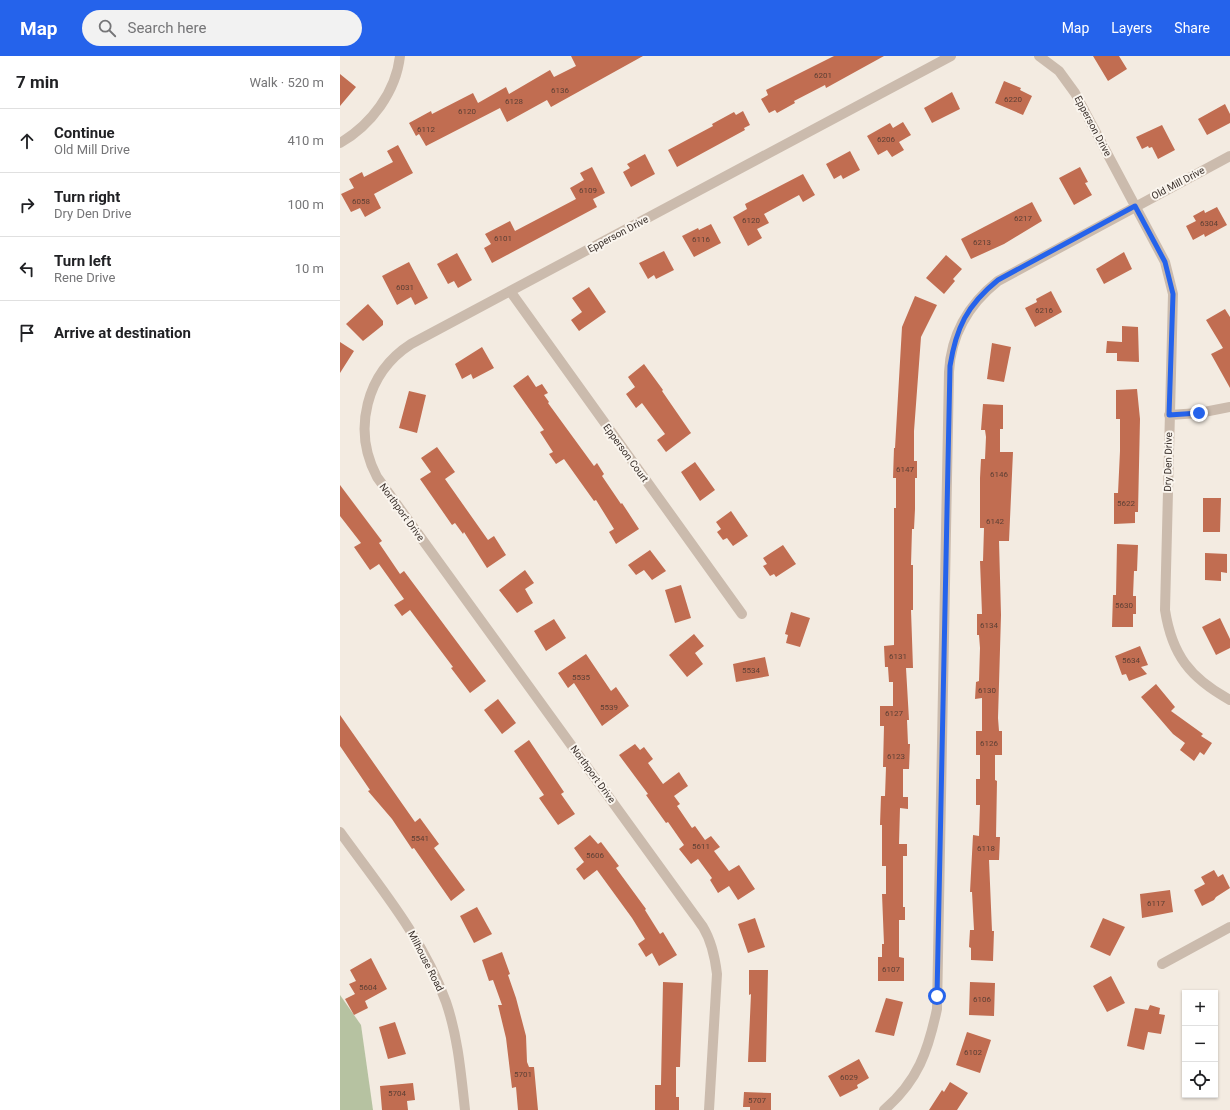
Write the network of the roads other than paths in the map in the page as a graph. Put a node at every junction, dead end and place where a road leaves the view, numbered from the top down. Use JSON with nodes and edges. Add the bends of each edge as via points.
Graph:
{"nodes":[{"id":1,"x":400,"y":56,"type":"edge"},
{"id":2,"x":951,"y":56,"type":"edge"},
{"id":3,"x":1039,"y":56,"type":"edge"},
{"id":4,"x":340,"y":143,"type":"edge"},
{"id":5,"x":1230,"y":156,"type":"edge"},
{"id":6,"x":1135,"y":206,"type":"junction"},
{"id":7,"x":510,"y":291,"type":"junction"},
{"id":8,"x":1230,"y":407,"type":"edge"},
{"id":9,"x":1169,"y":415,"type":"junction"},
{"id":10,"x":374,"y":470,"type":"joint"},
{"id":11,"x":742,"y":614,"type":"dead end"},
{"id":12,"x":1230,"y":700,"type":"edge"},
{"id":13,"x":340,"y":832,"type":"edge"},
{"id":14,"x":1230,"y":927,"type":"edge"},
{"id":15,"x":1162,"y":964,"type":"dead end"},
{"id":16,"x":465,"y":1110,"type":"edge"},
{"id":17,"x":709,"y":1110,"type":"edge"},
{"id":18,"x":884,"y":1110,"type":"edge"}],
"edges":[{"from":1,"to":4,"type":"street","via":[[394,80],[379,108],[362,127]]},
{"from":2,"to":7,"type":"street","name":"Epperson Drive"},
{"from":3,"to":6,"type":"street","name":"Epperson Drive","via":[[1054,66],[1068,81]]},
{"from":5,"to":6,"type":"street","name":"Old Mill Drive"},
{"from":6,"to":9,"type":"street","name":"Dry Den Drive","via":[[1165,262],[1173,294]]},
{"from":6,"to":18,"type":"street","name":"Old Mill Drive","via":[[998,280],[970,309],[959,327],[952,346],[949,380],[937,1009],[932,1034],[920,1065],[902,1092]]},
{"from":7,"to":10,"type":"street","name":"Epperson Drive","via":[[411,344],[386,366],[370,395],[365,414],[368,454]]},
{"from":7,"to":11,"type":"street","name":"Epperson Court"},
{"from":8,"to":9,"type":"street"},
{"from":9,"to":12,"type":"street","name":"Dry Den Drive","via":[[1165,610],[1168,629],[1172,642],[1189,670],[1204,684]]},
{"from":10,"to":17,"type":"street","name":"Northport Drive","via":[[709,938],[717,974]]},
{"from":13,"to":16,"type":"street","name":"Milhouse Road","via":[[419,943],[434,972],[446,1003],[456,1042]]},
{"from":14,"to":15,"type":"street"}]}
